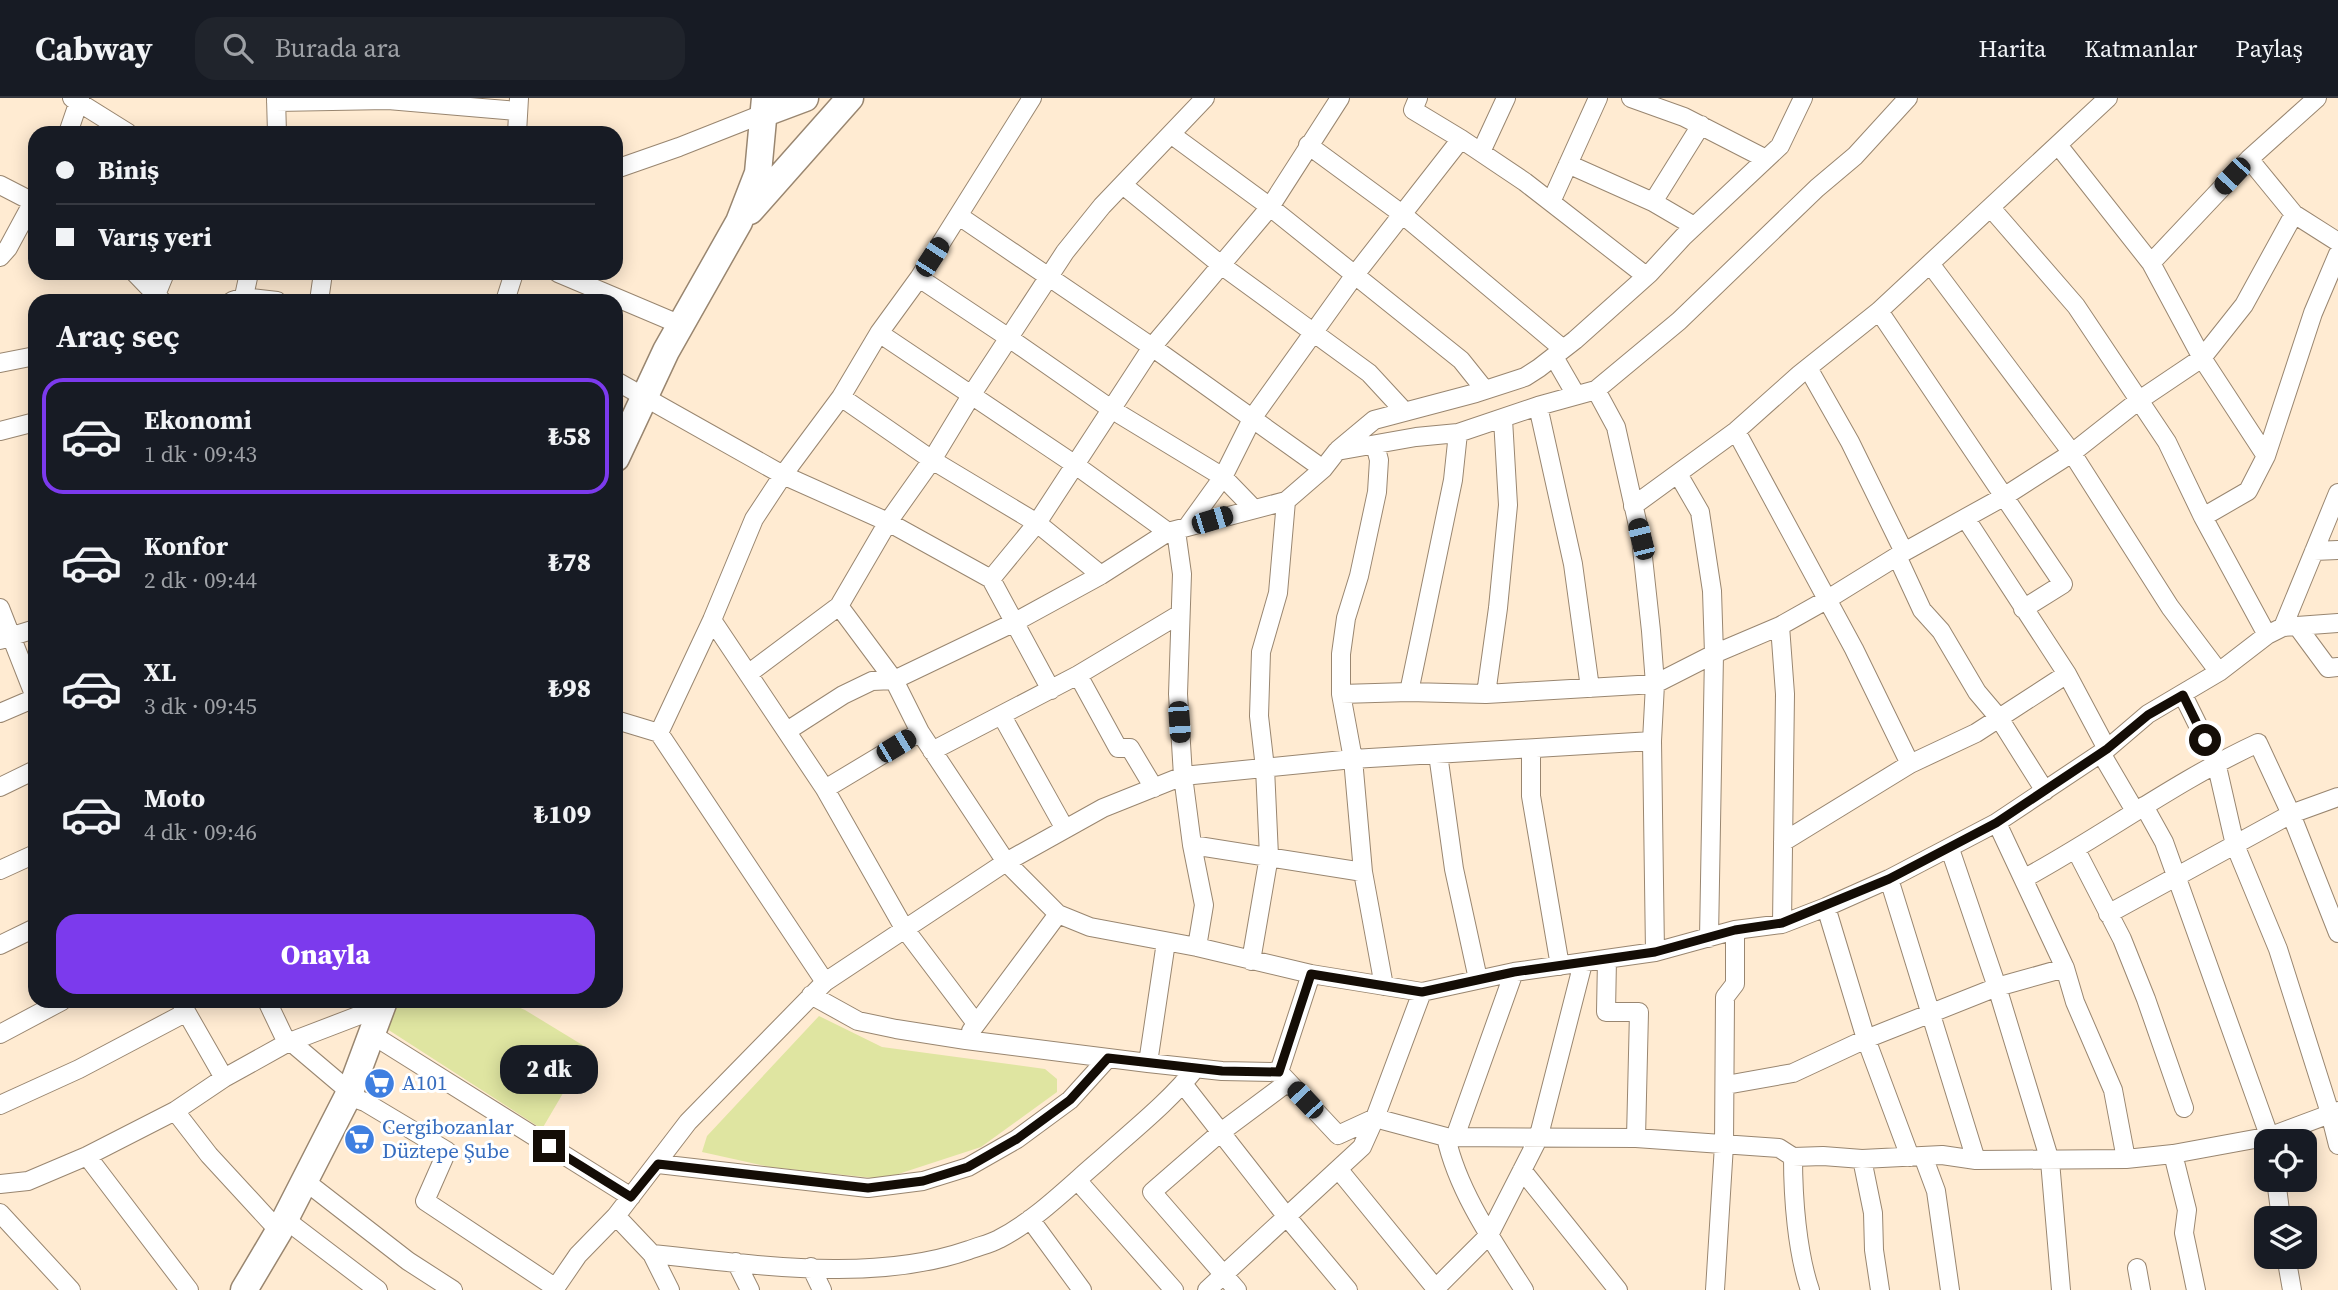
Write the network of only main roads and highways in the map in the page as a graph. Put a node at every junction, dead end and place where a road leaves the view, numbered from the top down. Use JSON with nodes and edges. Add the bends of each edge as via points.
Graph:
{"nodes":[{"id":1,"x":805,"y":98,"type":"edge"},
{"id":2,"x":850,"y":98,"type":"edge"},
{"id":3,"x":765,"y":105,"type":"edge"},
{"id":4,"x":739,"y":222,"type":"junction"},
{"id":5,"x":623,"y":443,"type":"edge"},
{"id":6,"x":381,"y":1008,"type":"edge"},
{"id":7,"x":249,"y":1288,"type":"edge"}],
"edges":[{"from":1,"to":3,"type":"main road"},
{"from":2,"to":4,"type":"main road"},
{"from":3,"to":4,"type":"main road","via":[[758,173]]},
{"from":4,"to":5,"type":"main road"},
{"from":6,"to":7,"type":"main road","via":[[349,1094]]}]}
